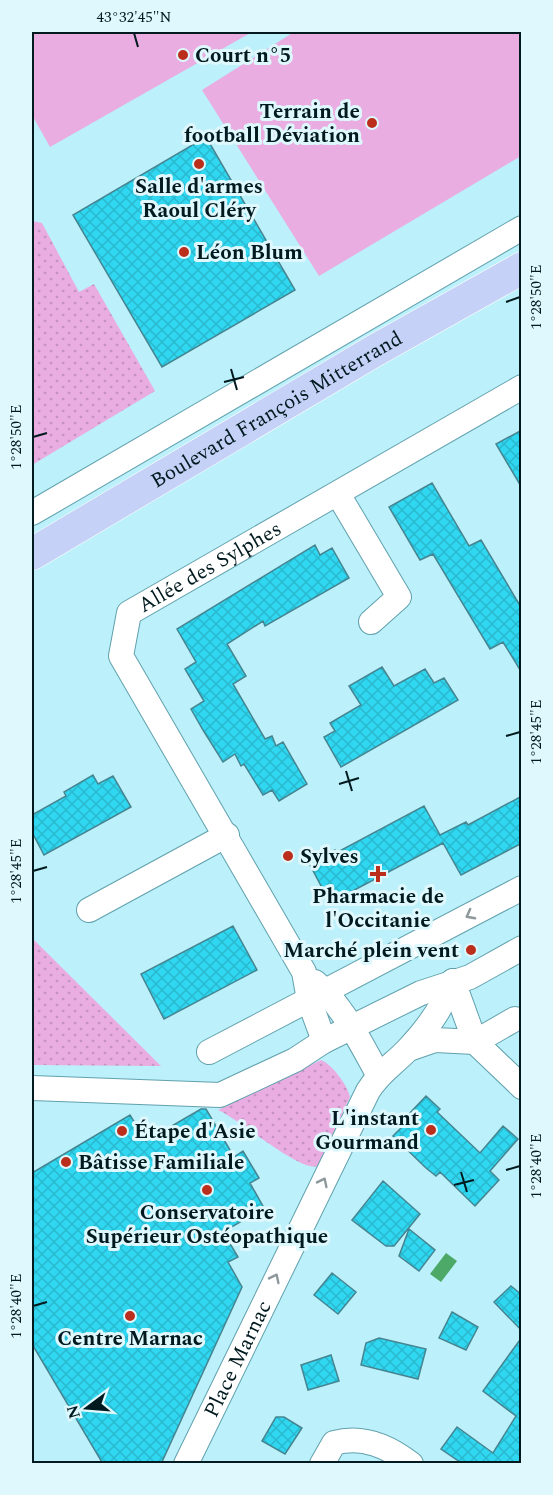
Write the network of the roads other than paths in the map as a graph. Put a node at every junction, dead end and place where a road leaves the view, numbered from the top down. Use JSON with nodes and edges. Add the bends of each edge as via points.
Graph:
{"nodes":[{"id":1,"x":522,"y":228,"type":"edge"},
{"id":2,"x":522,"y":268,"type":"edge"},
{"id":3,"x":522,"y":387,"type":"edge"},
{"id":4,"x":338,"y":494,"type":"junction"},
{"id":5,"x":32,"y":513,"type":"edge"},
{"id":6,"x":32,"y":554,"type":"edge"},
{"id":7,"x":371,"y":622,"type":"dead end"},
{"id":8,"x":227,"y":835,"type":"junction"},
{"id":9,"x":522,"y":888,"type":"edge"},
{"id":10,"x":89,"y":910,"type":"dead end"},
{"id":11,"x":522,"y":948,"type":"edge"},
{"id":12,"x":453,"y":981,"type":"junction"},
{"id":13,"x":318,"y":996,"type":"junction"},
{"id":14,"x":519,"y":1020,"type":"edge"},
{"id":15,"x":352,"y":1027,"type":"junction"},
{"id":16,"x":324,"y":1041,"type":"junction"},
{"id":17,"x":475,"y":1042,"type":"junction"},
{"id":18,"x":409,"y":1049,"type":"junction"},
{"id":19,"x":208,"y":1052,"type":"dead end"},
{"id":20,"x":378,"y":1074,"type":"junction"},
{"id":21,"x":522,"y":1087,"type":"edge"},
{"id":22,"x":32,"y":1089,"type":"edge"},
{"id":23,"x":186,"y":1464,"type":"edge"},
{"id":24,"x":322,"y":1464,"type":"edge"},
{"id":25,"x":411,"y":1464,"type":"edge"}],
"edges":[{"from":1,"to":5,"type":"street"},
{"from":2,"to":6,"type":"main road","name":"Boulevard François Mitterrand"},
{"from":3,"to":4,"type":"street","name":"Allée des Sylphes"},
{"from":4,"to":7,"type":"street","via":[[399,597]]},
{"from":4,"to":8,"type":"street","name":"Allée des Sylphes","via":[[129,613],[121,656]]},
{"from":8,"to":10,"type":"street"},
{"from":8,"to":13,"type":"street","name":"Allée des Sylphes"},
{"from":9,"to":13,"type":"street","one_way":true},
{"from":11,"to":12,"type":"street","via":[[470,977]]},
{"from":12,"to":15,"type":"street"},
{"from":12,"to":17,"type":"street"},
{"from":12,"to":18,"type":"street","via":[[438,1014]]},
{"from":13,"to":15,"type":"street","name":"Allée des Sylphes"},
{"from":13,"to":16,"type":"street","name":"Allée des Sylphes"},
{"from":13,"to":19,"type":"street"},
{"from":14,"to":17,"type":"street"},
{"from":15,"to":16,"type":"street"},
{"from":15,"to":20,"type":"street","name":"Allée des Sylphes"},
{"from":16,"to":22,"type":"street","via":[[295,1060],[220,1095]]},
{"from":17,"to":18,"type":"street","via":[[435,1040]]},
{"from":17,"to":21,"type":"street"},
{"from":18,"to":20,"type":"street"},
{"from":23,"to":20,"type":"street","name":"Place Marnac","one_way":true},
{"from":24,"to":25,"type":"street","via":[[334,1443],[350,1439],[392,1449]]}]}
